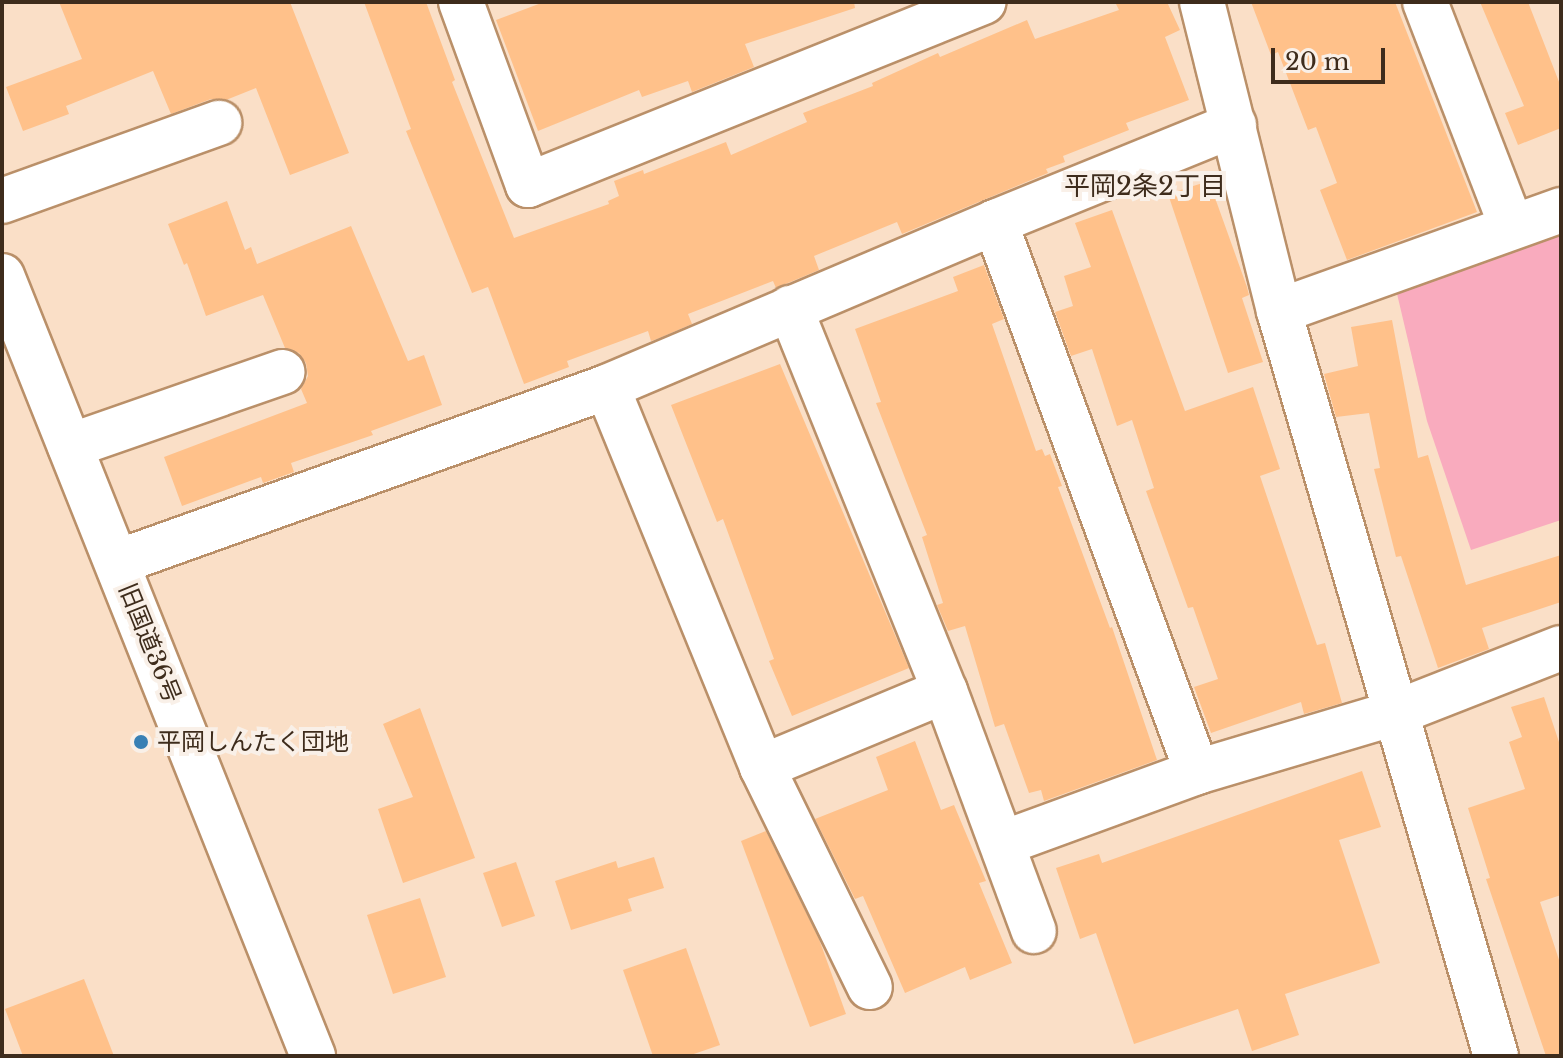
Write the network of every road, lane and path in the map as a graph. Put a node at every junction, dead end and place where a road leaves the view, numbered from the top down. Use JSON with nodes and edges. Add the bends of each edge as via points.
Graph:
{"nodes":[{"id":1,"x":984,"y":2,"type":"edge"},
{"id":2,"x":1202,"y":2,"type":"edge"},
{"id":3,"x":1425,"y":2,"type":"edge"},
{"id":4,"x":466,"y":4,"type":"edge"},
{"id":5,"x":219,"y":123,"type":"dead end"},
{"id":6,"x":1234,"y":125,"type":"junction"},
{"id":7,"x":2,"y":201,"type":"edge"},
{"id":8,"x":1561,"y":210,"type":"edge"},
{"id":9,"x":995,"y":222,"type":"junction"},
{"id":10,"x":1512,"y":227,"type":"junction"},
{"id":11,"x":2,"y":276,"type":"edge"},
{"id":12,"x":790,"y":308,"type":"junction"},
{"id":13,"x":1279,"y":311,"type":"junction"},
{"id":14,"x":283,"y":372,"type":"dead end"},
{"id":15,"x":607,"y":387,"type":"junction"},
{"id":16,"x":70,"y":446,"type":"junction"},
{"id":17,"x":118,"y":562,"type":"junction"},
{"id":18,"x":1561,"y":648,"type":"edge"},
{"id":19,"x":945,"y":691,"type":"junction"},
{"id":20,"x":1395,"y":713,"type":"junction"},
{"id":21,"x":762,"y":767,"type":"junction"},
{"id":22,"x":1197,"y":772,"type":"junction"},
{"id":23,"x":1003,"y":843,"type":"junction"},
{"id":24,"x":1034,"y":931,"type":"dead end"},
{"id":25,"x":870,"y":987,"type":"dead end"},
{"id":26,"x":313,"y":1056,"type":"edge"},
{"id":27,"x":1496,"y":1056,"type":"edge"}],
"edges":[{"from":1,"to":4,"type":"street","via":[[528,185]]},
{"from":2,"to":6,"type":"street"},
{"from":3,"to":10,"type":"street"},
{"from":5,"to":7,"type":"street"},
{"from":6,"to":9,"type":"street"},
{"from":6,"to":13,"type":"street"},
{"from":8,"to":10,"type":"street"},
{"from":9,"to":12,"type":"street"},
{"from":9,"to":22,"type":"street"},
{"from":10,"to":13,"type":"street"},
{"from":11,"to":16,"type":"street","name":"旧国道36号"},
{"from":12,"to":15,"type":"street"},
{"from":12,"to":19,"type":"street"},
{"from":13,"to":20,"type":"street"},
{"from":14,"to":16,"type":"street"},
{"from":15,"to":17,"type":"street"},
{"from":15,"to":21,"type":"street"},
{"from":16,"to":17,"type":"street","name":"旧国道36号"},
{"from":17,"to":26,"type":"street","name":"旧国道36号"},
{"from":18,"to":20,"type":"street"},
{"from":19,"to":21,"type":"street"},
{"from":19,"to":23,"type":"street"},
{"from":20,"to":22,"type":"street"},
{"from":20,"to":27,"type":"street"},
{"from":21,"to":25,"type":"street"},
{"from":22,"to":23,"type":"street"},
{"from":23,"to":24,"type":"street"}]}
